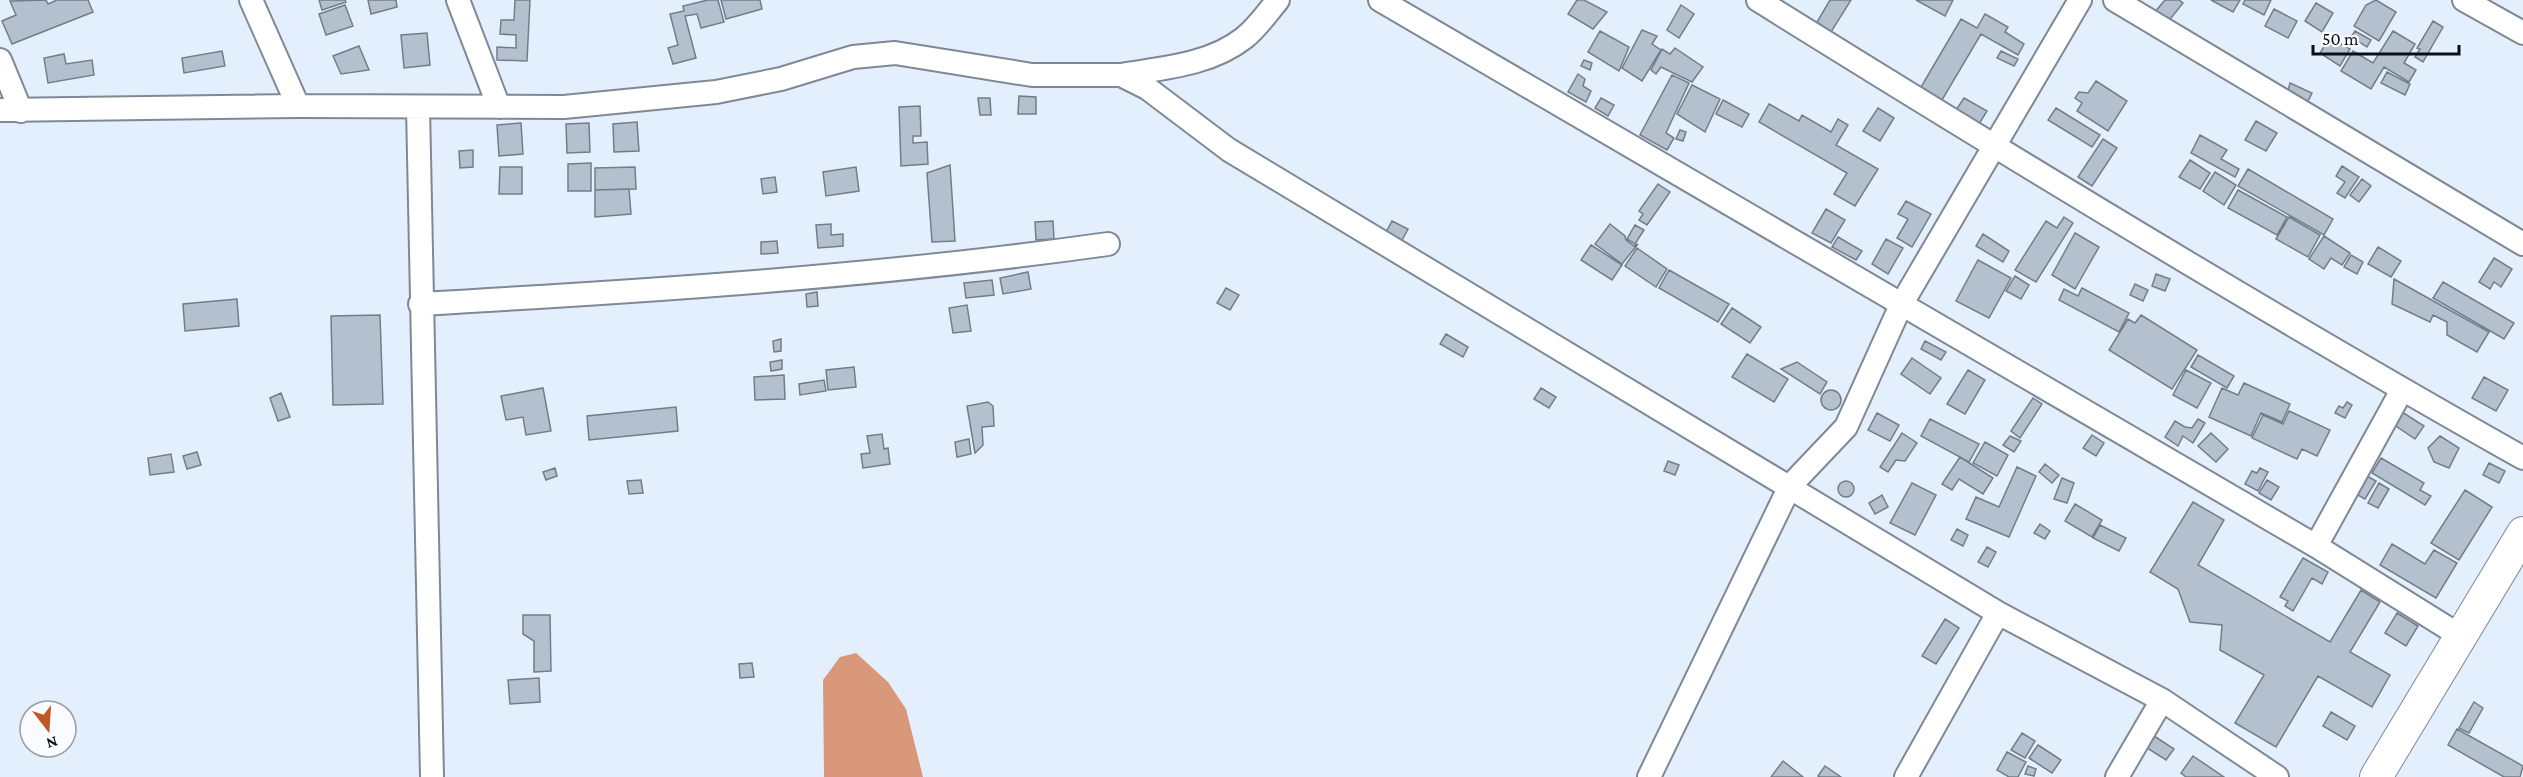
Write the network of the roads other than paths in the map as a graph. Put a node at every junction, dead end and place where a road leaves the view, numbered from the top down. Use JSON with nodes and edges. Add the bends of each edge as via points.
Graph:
{"nodes":[{"id":1,"x":251,"y":0,"type":"edge"},
{"id":2,"x":458,"y":0,"type":"edge"},
{"id":3,"x":1278,"y":0,"type":"edge"},
{"id":4,"x":1380,"y":0,"type":"edge"},
{"id":5,"x":1758,"y":0,"type":"edge"},
{"id":6,"x":2080,"y":0,"type":"edge"},
{"id":7,"x":2115,"y":0,"type":"edge"},
{"id":8,"x":2464,"y":0,"type":"edge"},
{"id":9,"x":2523,"y":33,"type":"edge"},
{"id":10,"x":0,"y":60,"type":"edge"},
{"id":11,"x":1121,"y":75,"type":"junction"},
{"id":12,"x":298,"y":106,"type":"junction"},
{"id":13,"x":418,"y":107,"type":"junction"},
{"id":14,"x":499,"y":107,"type":"junction"},
{"id":15,"x":10,"y":110,"type":"edge"},
{"id":16,"x":1992,"y":146,"type":"junction"},
{"id":17,"x":1108,"y":244,"type":"dead end"},
{"id":18,"x":2523,"y":244,"type":"edge"},
{"id":19,"x":420,"y":303,"type":"junction"},
{"id":20,"x":1901,"y":305,"type":"junction"},
{"id":21,"x":2402,"y":390,"type":"junction"},
{"id":22,"x":2523,"y":458,"type":"edge"},
{"id":23,"x":1790,"y":486,"type":"junction"},
{"id":24,"x":2523,"y":533,"type":"edge"},
{"id":25,"x":2316,"y":546,"type":"junction"},
{"id":26,"x":1998,"y":613,"type":"junction"},
{"id":27,"x":2462,"y":637,"type":"junction"},
{"id":28,"x":2162,"y":700,"type":"junction"},
{"id":29,"x":432,"y":777,"type":"edge"},
{"id":30,"x":1649,"y":777,"type":"edge"},
{"id":31,"x":1906,"y":777,"type":"edge"},
{"id":32,"x":2116,"y":777,"type":"edge"},
{"id":33,"x":2277,"y":777,"type":"edge"},
{"id":34,"x":2376,"y":777,"type":"edge"}],
"edges":[{"from":1,"to":12,"type":"street"},
{"from":2,"to":14,"type":"street"},
{"from":3,"to":11,"type":"street","via":[[1245,38],[1218,54]]},
{"from":4,"to":20,"type":"street"},
{"from":5,"to":16,"type":"street"},
{"from":6,"to":16,"type":"street"},
{"from":7,"to":18,"type":"street"},
{"from":8,"to":9,"type":"street"},
{"from":10,"to":15,"type":"street"},
{"from":11,"to":14,"type":"street","via":[[1032,75],[895,53],[874,54],[716,92],[564,107]]},
{"from":11,"to":23,"type":"street","via":[[1147,88],[1229,150]]},
{"from":12,"to":13,"type":"street"},
{"from":12,"to":15,"type":"street"},
{"from":13,"to":14,"type":"street"},
{"from":13,"to":19,"type":"street"},
{"from":16,"to":20,"type":"street"},
{"from":16,"to":21,"type":"street"},
{"from":17,"to":19,"type":"street","via":[[640,292]]},
{"from":19,"to":29,"type":"street"},
{"from":20,"to":23,"type":"street","via":[[1846,427]]},
{"from":20,"to":25,"type":"street"},
{"from":21,"to":22,"type":"street"},
{"from":21,"to":25,"type":"street"},
{"from":23,"to":26,"type":"street"},
{"from":23,"to":30,"type":"street"},
{"from":24,"to":27,"type":"street"},
{"from":25,"to":27,"type":"street"},
{"from":26,"to":28,"type":"street"},
{"from":26,"to":31,"type":"street"},
{"from":27,"to":34,"type":"street"},
{"from":28,"to":32,"type":"street"},
{"from":28,"to":33,"type":"street"}]}
